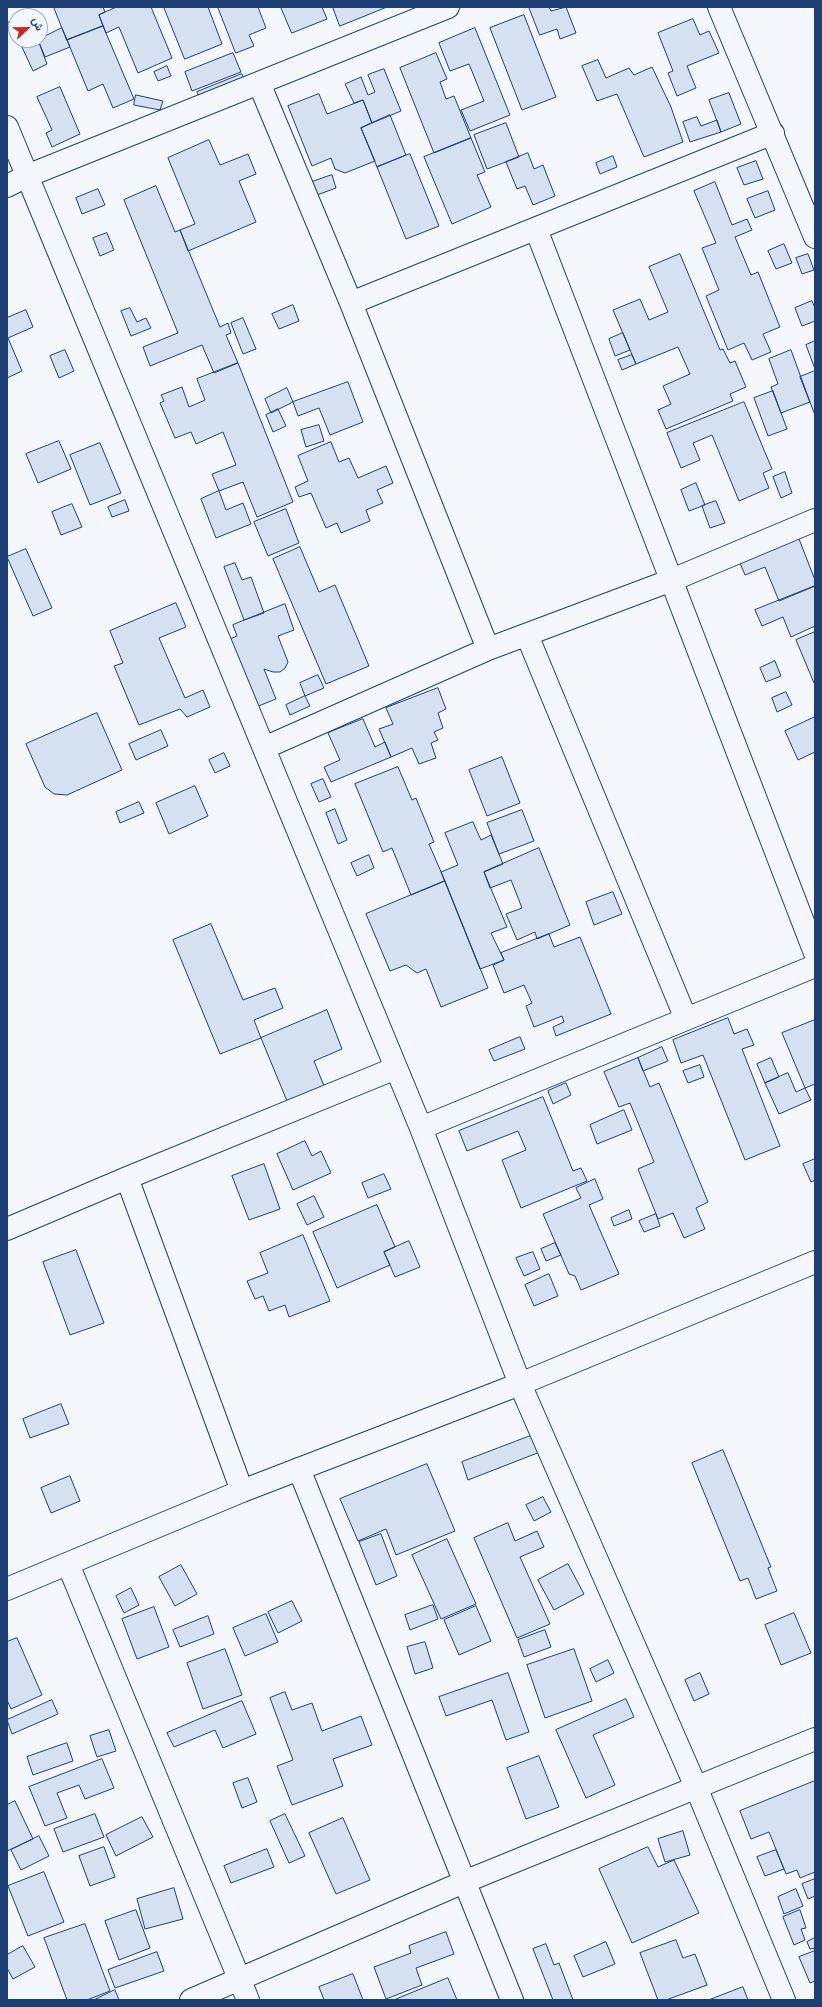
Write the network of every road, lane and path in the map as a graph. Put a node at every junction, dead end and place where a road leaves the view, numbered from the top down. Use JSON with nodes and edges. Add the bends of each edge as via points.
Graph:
{"nodes":[{"id":1,"x":448,"y":7,"type":"edge"},
{"id":2,"x":719,"y":7,"type":"edge"},
{"id":3,"x":259,"y":83,"type":"junction"},
{"id":4,"x":7,"y":127,"type":"edge"},
{"id":5,"x":773,"y":133,"type":"junction"},
{"id":6,"x":27,"y":176,"type":"junction"},
{"id":7,"x":7,"y":186,"type":"edge"},
{"id":8,"x":536,"y":229,"type":"junction"},
{"id":9,"x":815,"y":237,"type":"edge"},
{"id":10,"x":351,"y":303,"type":"junction"},
{"id":11,"x":815,"y":520,"type":"edge"},
{"id":12,"x":672,"y":580,"type":"junction"},
{"id":13,"x":527,"y":635,"type":"junction"},
{"id":14,"x":488,"y":649,"type":"junction"},
{"id":15,"x":264,"y":748,"type":"junction"},
{"id":16,"x":815,"y":953,"type":"edge"},
{"id":17,"x":815,"y":966,"type":"edge"},
{"id":18,"x":686,"y":1019,"type":"junction"},
{"id":19,"x":396,"y":1068,"type":"junction"},
{"id":20,"x":421,"y":1128,"type":"junction"},
{"id":21,"x":127,"y":1178,"type":"junction"},
{"id":22,"x":7,"y":1229,"type":"edge"},
{"id":23,"x":815,"y":1262,"type":"edge"},
{"id":24,"x":520,"y":1384,"type":"junction"},
{"id":25,"x":299,"y":1469,"type":"junction"},
{"id":26,"x":242,"y":1491,"type":"junction"},
{"id":27,"x":68,"y":1564,"type":"junction"},
{"id":28,"x":7,"y":1589,"type":"edge"},
{"id":29,"x":815,"y":1738,"type":"edge"},
{"id":30,"x":696,"y":1787,"type":"junction"},
{"id":31,"x":464,"y":1882,"type":"junction"},
{"id":32,"x":239,"y":1979,"type":"junction"},
{"id":33,"x":191,"y":2000,"type":"edge"},
{"id":34,"x":248,"y":2000,"type":"edge"},
{"id":35,"x":512,"y":2000,"type":"edge"},
{"id":36,"x":784,"y":2000,"type":"edge"}],
"edges":[{"from":1,"to":3,"type":"street"},
{"from":2,"to":5,"type":"street"},
{"from":3,"to":6,"type":"street"},
{"from":3,"to":10,"type":"street"},
{"from":4,"to":6,"type":"street"},
{"from":5,"to":8,"type":"street"},
{"from":5,"to":9,"type":"street"},
{"from":6,"to":7,"type":"street"},
{"from":6,"to":15,"type":"street"},
{"from":8,"to":10,"type":"street"},
{"from":8,"to":12,"type":"street"},
{"from":10,"to":14,"type":"street"},
{"from":11,"to":12,"type":"street"},
{"from":12,"to":13,"type":"street"},
{"from":12,"to":16,"type":"street"},
{"from":13,"to":14,"type":"street"},
{"from":13,"to":18,"type":"street"},
{"from":14,"to":15,"type":"street"},
{"from":15,"to":19,"type":"street"},
{"from":17,"to":18,"type":"street"},
{"from":18,"to":20,"type":"street"},
{"from":19,"to":20,"type":"street"},
{"from":19,"to":21,"type":"street"},
{"from":20,"to":24,"type":"street"},
{"from":21,"to":22,"type":"street"},
{"from":21,"to":26,"type":"street"},
{"from":23,"to":24,"type":"street"},
{"from":24,"to":25,"type":"street"},
{"from":24,"to":30,"type":"street"},
{"from":25,"to":26,"type":"street"},
{"from":25,"to":31,"type":"street"},
{"from":26,"to":27,"type":"street"},
{"from":27,"to":28,"type":"street"},
{"from":27,"to":32,"type":"street"},
{"from":29,"to":30,"type":"street"},
{"from":30,"to":31,"type":"street"},
{"from":30,"to":36,"type":"street"},
{"from":31,"to":32,"type":"street"},
{"from":31,"to":35,"type":"street"},
{"from":32,"to":33,"type":"street"},
{"from":32,"to":34,"type":"street"}]}
